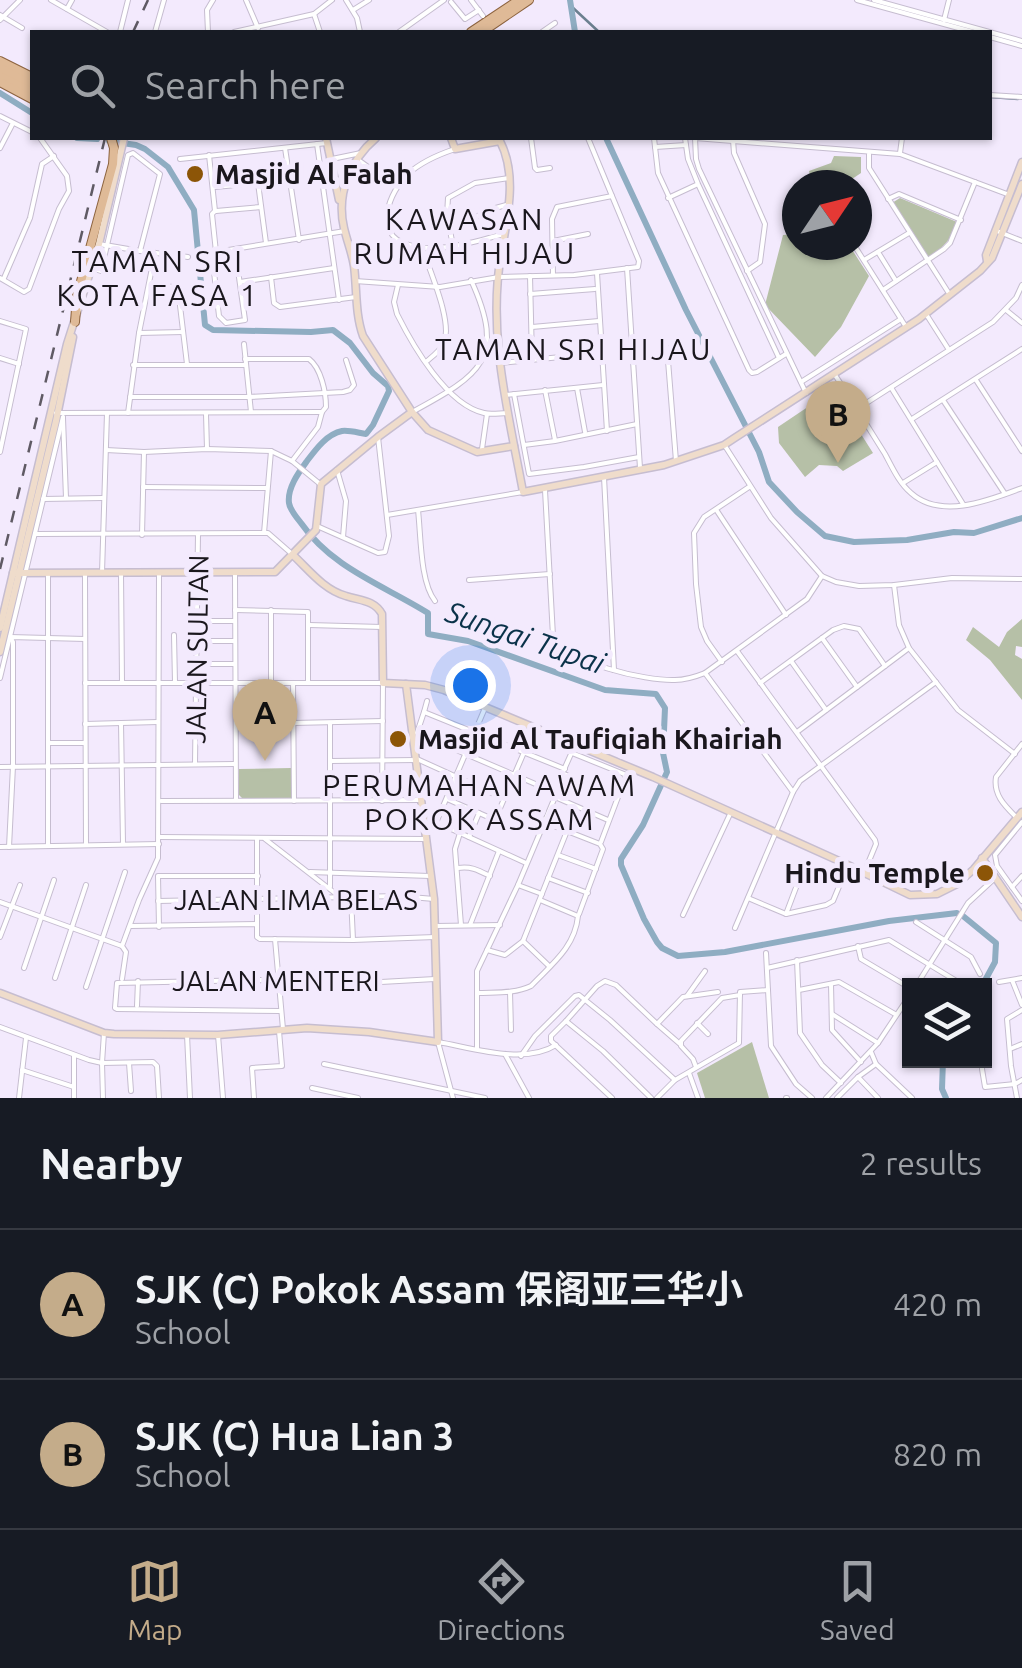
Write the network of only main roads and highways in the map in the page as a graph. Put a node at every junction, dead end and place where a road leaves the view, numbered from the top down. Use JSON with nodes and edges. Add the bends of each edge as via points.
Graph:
{"nodes":[{"id":1,"x":519,"y":0,"type":"edge"},
{"id":2,"x":529,"y":0,"type":"edge"},
{"id":3,"x":507,"y":3,"type":"edge"},
{"id":4,"x":473,"y":30,"type":"edge"},
{"id":5,"x":485,"y":30,"type":"edge"},
{"id":6,"x":1,"y":68,"type":"edge"},
{"id":7,"x":30,"y":76,"type":"edge"},
{"id":8,"x":30,"y":90,"type":"edge"},
{"id":9,"x":112,"y":140,"type":"edge"},
{"id":10,"x":76,"y":322,"type":"road end"}],
"edges":[{"from":1,"to":3,"type":"main road"},
{"from":2,"to":5,"type":"main road"},
{"from":3,"to":4,"type":"main road"},
{"from":6,"to":7,"type":"main road"},
{"from":6,"to":8,"type":"main road"},
{"from":9,"to":10,"type":"main road","via":[[101,243],[77,296]]}]}
